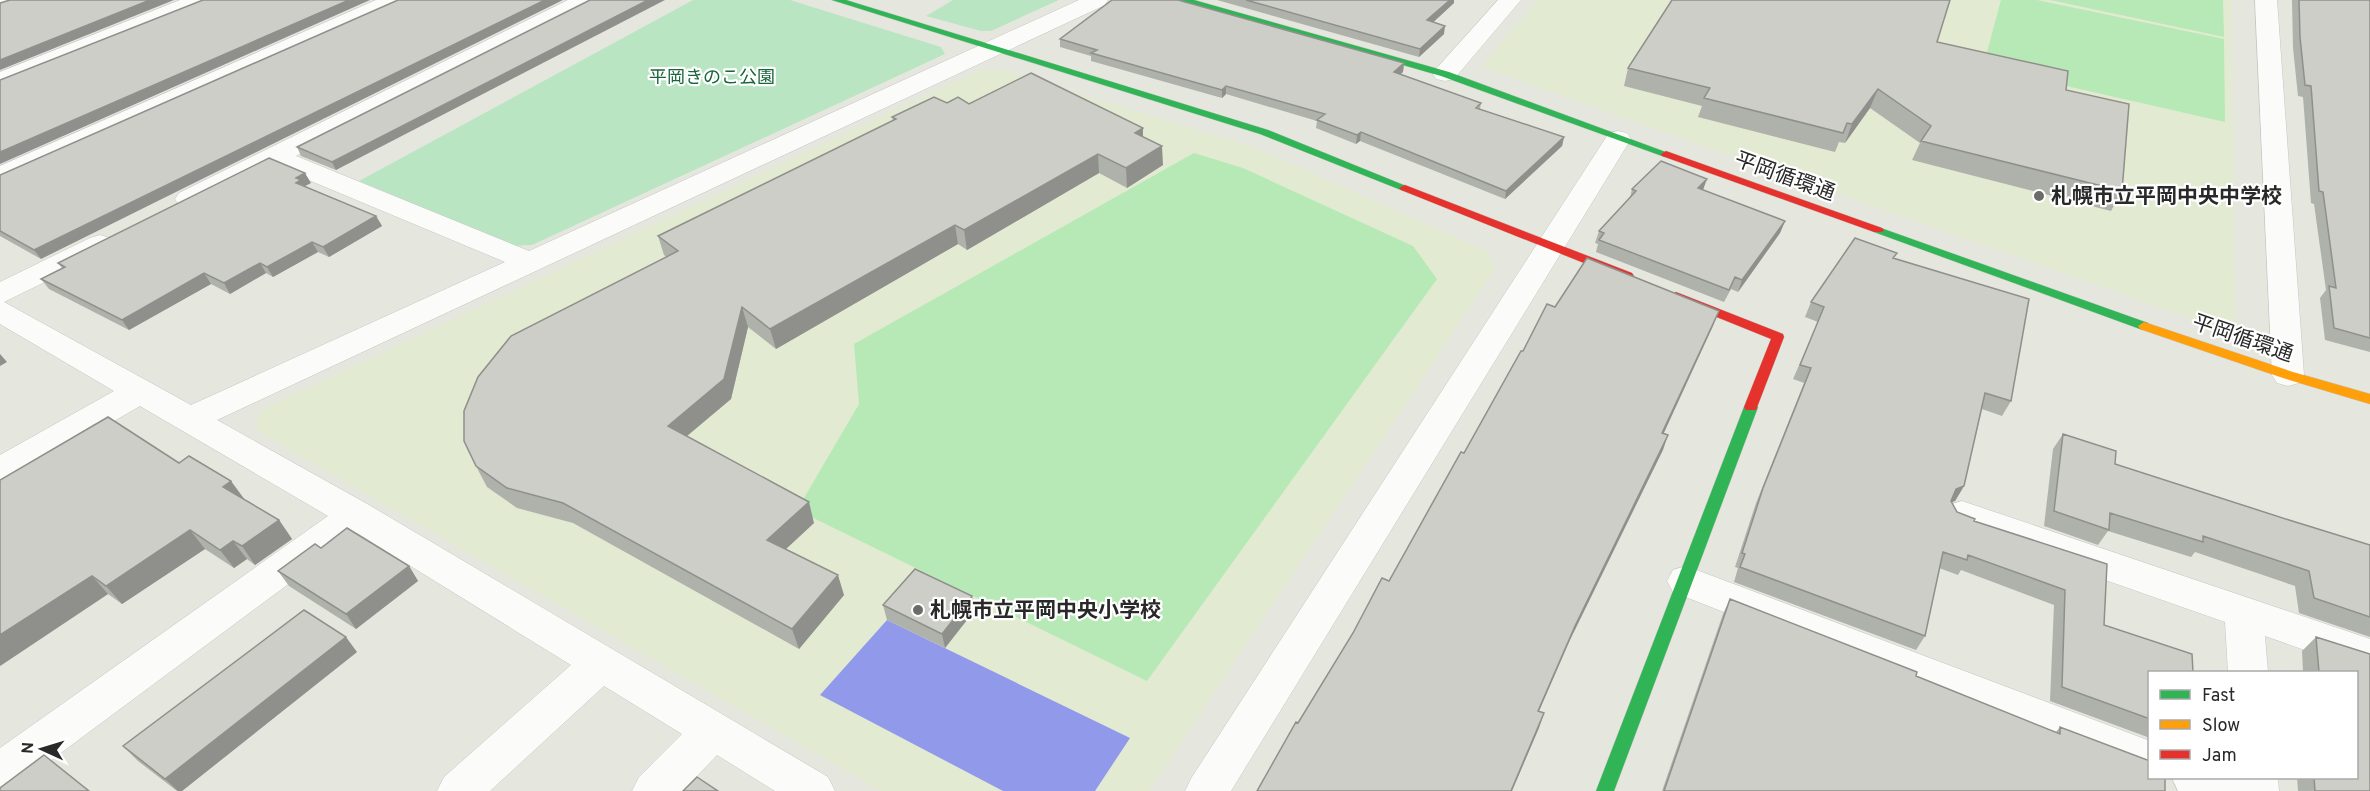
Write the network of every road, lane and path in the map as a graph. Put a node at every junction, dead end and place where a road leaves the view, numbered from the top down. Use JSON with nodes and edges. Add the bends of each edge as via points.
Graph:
{"nodes":[{"id":1,"x":9,"y":0,"type":"edge"},
{"id":2,"x":200,"y":0,"type":"edge"},
{"id":3,"x":394,"y":0,"type":"edge"},
{"id":4,"x":585,"y":0,"type":"edge"},
{"id":5,"x":837,"y":0,"type":"edge"},
{"id":6,"x":1097,"y":0,"type":"edge"},
{"id":7,"x":1184,"y":0,"type":"edge"},
{"id":8,"x":1509,"y":0,"type":"edge"},
{"id":9,"x":2266,"y":0,"type":"edge"},
{"id":10,"x":0,"y":3,"type":"edge"},
{"id":11,"x":992,"y":49,"type":"junction"},
{"id":12,"x":1445,"y":74,"type":"junction"},
{"id":13,"x":0,"y":81,"type":"edge"},
{"id":14,"x":1618,"y":139,"type":"junction"},
{"id":15,"x":274,"y":156,"type":"junction"},
{"id":16,"x":0,"y":176,"type":"edge"},
{"id":17,"x":169,"y":209,"type":"edge"},
{"id":18,"x":126,"y":230,"type":"edge"},
{"id":19,"x":1551,"y":244,"type":"junction"},
{"id":20,"x":529,"y":261,"type":"junction"},
{"id":21,"x":1637,"y":280,"type":"edge"},
{"id":22,"x":1659,"y":289,"type":"edge"},
{"id":23,"x":0,"y":294,"type":"edge"},
{"id":24,"x":0,"y":311,"type":"edge"},
{"id":25,"x":2289,"y":375,"type":"junction"},
{"id":26,"x":140,"y":391,"type":"junction"},
{"id":27,"x":2370,"y":399,"type":"edge"},
{"id":28,"x":188,"y":420,"type":"junction"},
{"id":29,"x":0,"y":471,"type":"edge"},
{"id":30,"x":356,"y":515,"type":"junction"},
{"id":31,"x":1962,"y":515,"type":"edge"},
{"id":32,"x":1686,"y":581,"type":"junction"},
{"id":33,"x":2244,"y":613,"type":"junction"},
{"id":34,"x":2370,"y":656,"type":"edge"},
{"id":35,"x":601,"y":664,"type":"junction"},
{"id":36,"x":2248,"y":671,"type":"edge"},
{"id":37,"x":712,"y":731,"type":"junction"},
{"id":38,"x":2148,"y":759,"type":"edge"},
{"id":39,"x":0,"y":773,"type":"edge"},
{"id":40,"x":2199,"y":779,"type":"edge"},
{"id":41,"x":459,"y":791,"type":"edge"},
{"id":42,"x":654,"y":791,"type":"edge"},
{"id":43,"x":813,"y":791,"type":"edge"},
{"id":44,"x":1207,"y":791,"type":"edge"},
{"id":45,"x":1605,"y":791,"type":"edge"},
{"id":46,"x":2229,"y":791,"type":"edge"}],
"edges":[{"from":1,"to":10,"type":"street"},
{"from":2,"to":13,"type":"street"},
{"from":3,"to":16,"type":"street"},
{"from":4,"to":15,"type":"street"},
{"from":5,"to":11,"type":"street"},
{"from":6,"to":11,"type":"street"},
{"from":7,"to":12,"type":"street","name":"平岡循環通"},
{"from":8,"to":12,"type":"street"},
{"from":9,"to":25,"type":"street"},
{"from":11,"to":19,"type":"street","via":[[1264,132]]},
{"from":11,"to":20,"type":"street"},
{"from":12,"to":14,"type":"street","name":"平岡循環通"},
{"from":14,"to":19,"type":"street"},
{"from":14,"to":25,"type":"street","name":"平岡循環通"},
{"from":15,"to":17,"type":"street"},
{"from":15,"to":20,"type":"street"},
{"from":18,"to":23,"type":"street"},
{"from":19,"to":21,"type":"street"},
{"from":19,"to":44,"type":"street"},
{"from":20,"to":28,"type":"street"},
{"from":22,"to":32,"type":"street","via":[[1778,337]]},
{"from":24,"to":26,"type":"street"},
{"from":25,"to":27,"type":"street","name":"平岡循環通"},
{"from":26,"to":28,"type":"street"},
{"from":26,"to":29,"type":"street"},
{"from":28,"to":30,"type":"street"},
{"from":30,"to":35,"type":"street"},
{"from":30,"to":39,"type":"street"},
{"from":31,"to":33,"type":"street"},
{"from":32,"to":38,"type":"street"},
{"from":32,"to":45,"type":"street"},
{"from":33,"to":34,"type":"street"},
{"from":33,"to":36,"type":"street"},
{"from":35,"to":37,"type":"street"},
{"from":35,"to":41,"type":"street"},
{"from":37,"to":42,"type":"street"},
{"from":37,"to":43,"type":"street"},
{"from":40,"to":46,"type":"street"}]}
